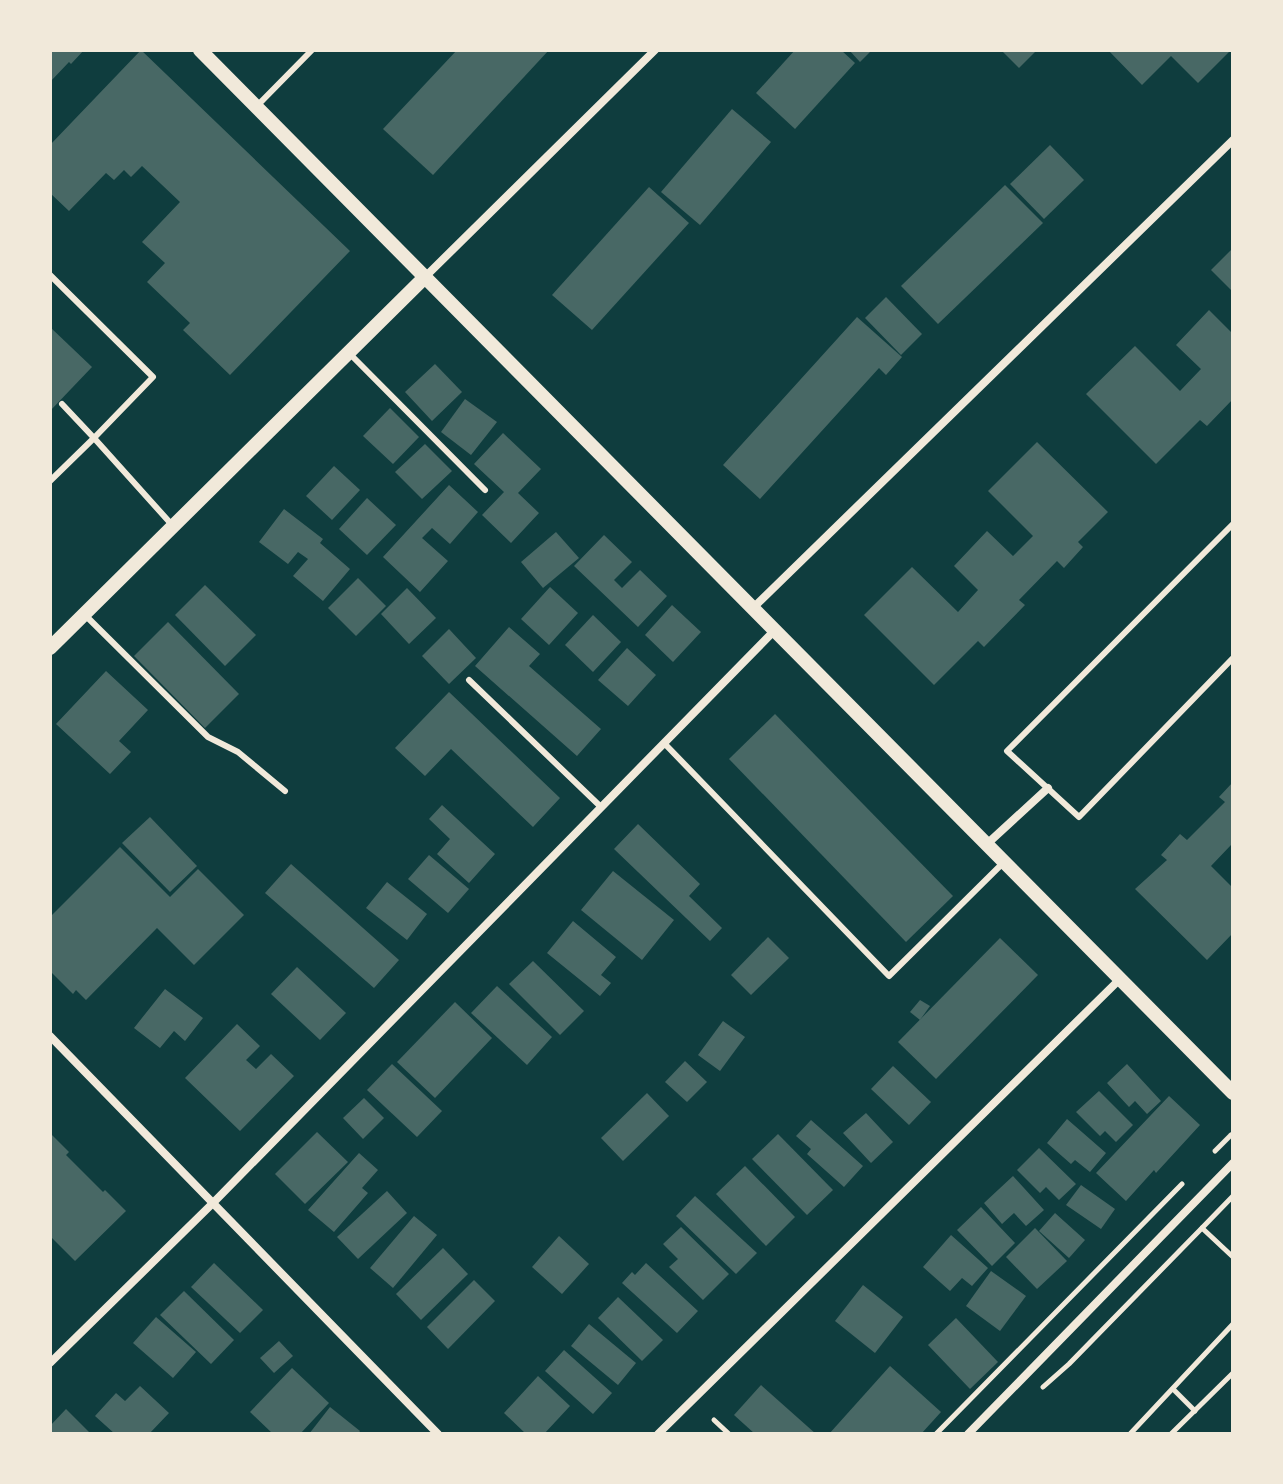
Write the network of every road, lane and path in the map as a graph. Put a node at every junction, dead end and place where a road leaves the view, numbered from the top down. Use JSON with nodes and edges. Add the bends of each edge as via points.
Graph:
{"nodes":[{"id":1,"x":200,"y":50,"type":"edge"},
{"id":2,"x":655,"y":50,"type":"edge"},
{"id":3,"x":309,"y":51,"type":"edge"},
{"id":4,"x":256,"y":107,"type":"junction"},
{"id":5,"x":1233,"y":140,"type":"edge"},
{"id":6,"x":50,"y":275,"type":"edge"},
{"id":7,"x":425,"y":277,"type":"junction"},
{"id":8,"x":349,"y":353,"type":"junction"},
{"id":9,"x":62,"y":404,"type":"dead end"},
{"id":10,"x":94,"y":438,"type":"junction"},
{"id":11,"x":50,"y":481,"type":"edge"},
{"id":12,"x":485,"y":490,"type":"dead end"},
{"id":13,"x":1233,"y":524,"type":"edge"},
{"id":14,"x":173,"y":526,"type":"junction"},
{"id":15,"x":753,"y":608,"type":"junction"},
{"id":16,"x":84,"y":614,"type":"junction"},
{"id":17,"x":775,"y":630,"type":"junction"},
{"id":18,"x":50,"y":648,"type":"edge"},
{"id":19,"x":1233,"y":658,"type":"edge"},
{"id":20,"x":469,"y":680,"type":"dead end"},
{"id":21,"x":664,"y":743,"type":"junction"},
{"id":22,"x":1048,"y":788,"type":"junction"},
{"id":23,"x":285,"y":791,"type":"dead end"},
{"id":24,"x":601,"y":807,"type":"junction"},
{"id":25,"x":987,"y":844,"type":"junction"},
{"id":26,"x":1004,"y":862,"type":"junction"},
{"id":27,"x":1120,"y":979,"type":"junction"},
{"id":28,"x":50,"y":1036,"type":"edge"},
{"id":29,"x":1233,"y":1093,"type":"edge"},
{"id":30,"x":1231,"y":1135,"type":"dead end"},
{"id":31,"x":1208,"y":1158,"type":"dead end"},
{"id":32,"x":1233,"y":1163,"type":"edge"},
{"id":33,"x":1186,"y":1180,"type":"dead end"},
{"id":34,"x":1233,"y":1196,"type":"edge"},
{"id":35,"x":213,"y":1203,"type":"junction"},
{"id":36,"x":1202,"y":1228,"type":"junction"},
{"id":37,"x":1233,"y":1257,"type":"edge"},
{"id":38,"x":1233,"y":1324,"type":"edge"},
{"id":39,"x":50,"y":1363,"type":"edge"},
{"id":40,"x":1233,"y":1373,"type":"edge"},
{"id":41,"x":1173,"y":1389,"type":"junction"},
{"id":42,"x":1036,"y":1393,"type":"dead end"},
{"id":43,"x":1195,"y":1411,"type":"junction"},
{"id":44,"x":714,"y":1420,"type":"dead end"},
{"id":45,"x":438,"y":1434,"type":"edge"},
{"id":46,"x":658,"y":1434,"type":"edge"},
{"id":47,"x":729,"y":1434,"type":"edge"},
{"id":48,"x":936,"y":1434,"type":"edge"},
{"id":49,"x":968,"y":1434,"type":"edge"},
{"id":50,"x":1130,"y":1434,"type":"edge"},
{"id":51,"x":1171,"y":1434,"type":"edge"}],
"edges":[{"from":1,"to":4,"type":"street"},
{"from":2,"to":7,"type":"street"},
{"from":3,"to":4,"type":"lane"},
{"from":4,"to":7,"type":"street"},
{"from":5,"to":15,"type":"street"},
{"from":6,"to":10,"type":"lane","via":[[153,377]]},
{"from":7,"to":8,"type":"street"},
{"from":7,"to":15,"type":"street"},
{"from":8,"to":12,"type":"lane"},
{"from":8,"to":14,"type":"street"},
{"from":9,"to":10,"type":"lane"},
{"from":10,"to":11,"type":"lane"},
{"from":10,"to":14,"type":"lane"},
{"from":13,"to":22,"type":"lane","via":[[1007,751]]},
{"from":14,"to":16,"type":"street"},
{"from":15,"to":17,"type":"street"},
{"from":16,"to":18,"type":"street"},
{"from":16,"to":23,"type":"lane","via":[[208,737],[238,752]]},
{"from":17,"to":21,"type":"street"},
{"from":17,"to":25,"type":"street"},
{"from":19,"to":22,"type":"lane","via":[[1079,817]]},
{"from":20,"to":24,"type":"lane"},
{"from":21,"to":24,"type":"street"},
{"from":21,"to":26,"type":"lane","via":[[889,976]]},
{"from":22,"to":25,"type":"street"},
{"from":24,"to":35,"type":"street"},
{"from":25,"to":26,"type":"street"},
{"from":26,"to":27,"type":"street"},
{"from":27,"to":29,"type":"street"},
{"from":27,"to":46,"type":"street"},
{"from":28,"to":35,"type":"street"},
{"from":30,"to":31,"type":"path"},
{"from":32,"to":49,"type":"street"},
{"from":33,"to":48,"type":"path"},
{"from":34,"to":36,"type":"path"},
{"from":35,"to":39,"type":"street"},
{"from":35,"to":45,"type":"street"},
{"from":36,"to":37,"type":"path"},
{"from":36,"to":42,"type":"path"},
{"from":38,"to":41,"type":"path"},
{"from":40,"to":43,"type":"path"},
{"from":41,"to":43,"type":"path"},
{"from":41,"to":50,"type":"path"},
{"from":43,"to":51,"type":"path"},
{"from":44,"to":47,"type":"path"}]}
